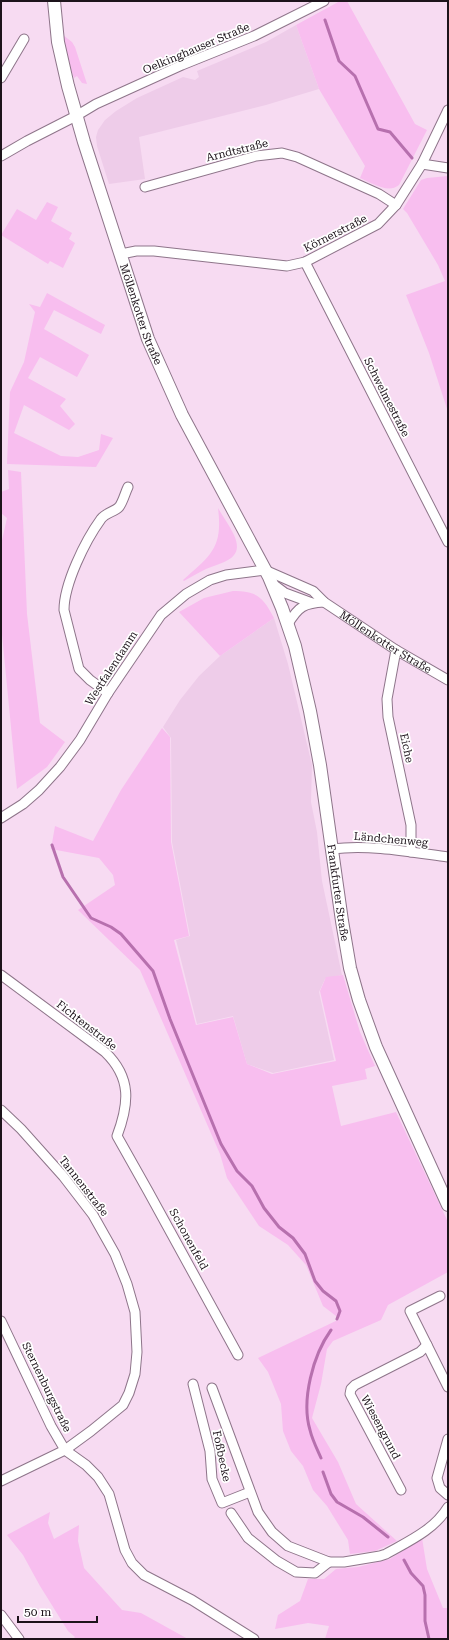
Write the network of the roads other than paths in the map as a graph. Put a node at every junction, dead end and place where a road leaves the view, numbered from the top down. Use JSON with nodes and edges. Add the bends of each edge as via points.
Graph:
{"nodes":[{"id":1,"x":324,"y":1,"type":"edge"},
{"id":2,"x":54,"y":4,"type":"edge"},
{"id":3,"x":24,"y":39,"type":"dead end"},
{"id":4,"x":1,"y":78,"type":"edge"},
{"id":5,"x":448,"y":110,"type":"edge"},
{"id":6,"x":76,"y":116,"type":"junction"},
{"id":7,"x":1,"y":156,"type":"edge"},
{"id":8,"x":422,"y":164,"type":"junction"},
{"id":9,"x":448,"y":168,"type":"edge"},
{"id":10,"x":145,"y":187,"type":"dead end"},
{"id":11,"x":396,"y":204,"type":"junction"},
{"id":12,"x":121,"y":254,"type":"junction"},
{"id":13,"x":305,"y":262,"type":"junction"},
{"id":14,"x":128,"y":487,"type":"dead end"},
{"id":15,"x":448,"y":542,"type":"edge"},
{"id":16,"x":265,"y":570,"type":"junction"},
{"id":17,"x":297,"y":584,"type":"junction"},
{"id":18,"x":283,"y":597,"type":"junction"},
{"id":19,"x":324,"y":602,"type":"junction"},
{"id":20,"x":312,"y":603,"type":"junction"},
{"id":21,"x":288,"y":624,"type":"junction"},
{"id":22,"x":396,"y":650,"type":"junction"},
{"id":23,"x":448,"y":680,"type":"edge"},
{"id":24,"x":108,"y":692,"type":"junction"},
{"id":25,"x":1,"y":818,"type":"edge"},
{"id":26,"x":332,"y":849,"type":"junction"},
{"id":27,"x":412,"y":852,"type":"junction"},
{"id":28,"x":448,"y":857,"type":"edge"},
{"id":29,"x":1,"y":975,"type":"edge"},
{"id":30,"x":1,"y":1110,"type":"edge"},
{"id":31,"x":117,"y":1136,"type":"joint"},
{"id":32,"x":448,"y":1205,"type":"edge"},
{"id":33,"x":440,"y":1296,"type":"dead end"},
{"id":34,"x":1,"y":1320,"type":"edge"},
{"id":35,"x":427,"y":1345,"type":"junction"},
{"id":36,"x":238,"y":1355,"type":"dead end"},
{"id":37,"x":193,"y":1384,"type":"dead end"},
{"id":38,"x":448,"y":1387,"type":"edge"},
{"id":39,"x":212,"y":1388,"type":"dead end"},
{"id":40,"x":448,"y":1439,"type":"edge"},
{"id":41,"x":65,"y":1450,"type":"junction"},
{"id":42,"x":1,"y":1481,"type":"edge"},
{"id":43,"x":401,"y":1490,"type":"dead end"},
{"id":44,"x":250,"y":1492,"type":"junction"},
{"id":45,"x":448,"y":1495,"type":"edge"},
{"id":46,"x":448,"y":1507,"type":"edge"},
{"id":47,"x":231,"y":1513,"type":"dead end"},
{"id":48,"x":329,"y":1562,"type":"junction"},
{"id":49,"x":1,"y":1614,"type":"edge"},
{"id":50,"x":19,"y":1639,"type":"edge"},
{"id":51,"x":254,"y":1639,"type":"edge"}],
"edges":[{"from":1,"to":6,"type":"street","name":"Oelkinghauser Straße","via":[[254,36],[96,104]]},
{"from":2,"to":6,"type":"main road","name":"Möllenkotter Straße","via":[[60,49]]},
{"from":3,"to":4,"type":"street"},
{"from":5,"to":8,"type":"street","name":"Körnerstraße"},
{"from":6,"to":7,"type":"street","name":"Oelkinghauser Straße"},
{"from":6,"to":12,"type":"main road","name":"Möllenkotter Straße"},
{"from":8,"to":9,"type":"street"},
{"from":8,"to":11,"type":"street","name":"Körnerstraße"},
{"from":10,"to":11,"type":"street","name":"Arndtstraße","via":[[256,156],[282,153],[298,157]]},
{"from":11,"to":13,"type":"street","name":"Körnerstraße","via":[[378,224]]},
{"from":12,"to":13,"type":"street","name":"Körnerstraße","via":[[154,251],[287,266]]},
{"from":12,"to":16,"type":"main road","name":"Möllenkotter Straße","via":[[148,339],[169,387]]},
{"from":13,"to":15,"type":"street","name":"Schwelmestraße"},
{"from":14,"to":24,"type":"street","via":[[118,508],[102,518],[78,560],[64,604],[79,669]]},
{"from":16,"to":17,"type":"street","name":"Möllenkotter Straße"},
{"from":16,"to":18,"type":"main road","name":"Frankfurter Straße"},
{"from":16,"to":24,"type":"street","name":"Westfalendamm","via":[[226,575],[210,580],[186,594],[161,616]]},
{"from":17,"to":18,"type":"street","via":[[290,587]]},
{"from":17,"to":19,"type":"street","name":"Möllenkotter Straße","via":[[313,591]]},
{"from":18,"to":20,"type":"street"},
{"from":18,"to":21,"type":"main road","name":"Frankfurter Straße"},
{"from":19,"to":20,"type":"street"},
{"from":19,"to":22,"type":"street","name":"Möllenkotter Straße"},
{"from":20,"to":21,"type":"street","via":[[303,606]]},
{"from":21,"to":26,"type":"main road","name":"Frankfurter Straße","via":[[300,662],[310,711]]},
{"from":22,"to":23,"type":"street","name":"Möllenkotter Straße"},
{"from":22,"to":27,"type":"street","name":"Eiche","via":[[387,699],[388,717],[411,825]]},
{"from":24,"to":25,"type":"street","name":"Westfalendamm","via":[[80,740],[60,767],[34,795]]},
{"from":26,"to":27,"type":"street","name":"Ländchenweg","via":[[348,847]]},
{"from":26,"to":32,"type":"main road","name":"Frankfurter Straße","via":[[345,940],[359,1000],[380,1057]]},
{"from":27,"to":28,"type":"street","name":"Ländchenweg"},
{"from":29,"to":31,"type":"street","name":"Fichtenstraße","via":[[115,1062],[123,1078],[126,1092],[125,1112]]},
{"from":30,"to":41,"type":"street","name":"Tannenstraße","via":[[58,1170],[93,1215],[115,1254],[127,1284],[134,1312],[137,1352],[135,1374],[129,1393],[123,1405]]},
{"from":31,"to":36,"type":"street","name":"Schonenfeld"},
{"from":33,"to":35,"type":"street","via":[[410,1311]]},
{"from":34,"to":41,"type":"street","name":"Sternenburgstraße"},
{"from":35,"to":38,"type":"street"},
{"from":35,"to":43,"type":"street","name":"Wiesengrund","via":[[420,1352],[355,1385],[350,1394]]},
{"from":37,"to":44,"type":"street","name":"Foßbecke","via":[[210,1451],[212,1479],[222,1503]]},
{"from":39,"to":44,"type":"street","name":"Foßbecke"},
{"from":40,"to":45,"type":"street","via":[[436,1478],[440,1488]]},
{"from":41,"to":42,"type":"street","name":"Tannenstraße"},
{"from":41,"to":51,"type":"street","name":"Sternenburgstraße","via":[[94,1473],[109,1494],[125,1550],[132,1563],[144,1575],[192,1600]]},
{"from":44,"to":48,"type":"street","name":"Foßbecke","via":[[258,1512],[272,1532],[288,1546]]},
{"from":46,"to":48,"type":"street","name":"Foßbecke","via":[[434,1524],[386,1554],[344,1562]]},
{"from":47,"to":48,"type":"street","name":"Foßbecke","via":[[248,1538],[277,1561],[296,1572],[315,1572]]},
{"from":49,"to":50,"type":"street"}]}
